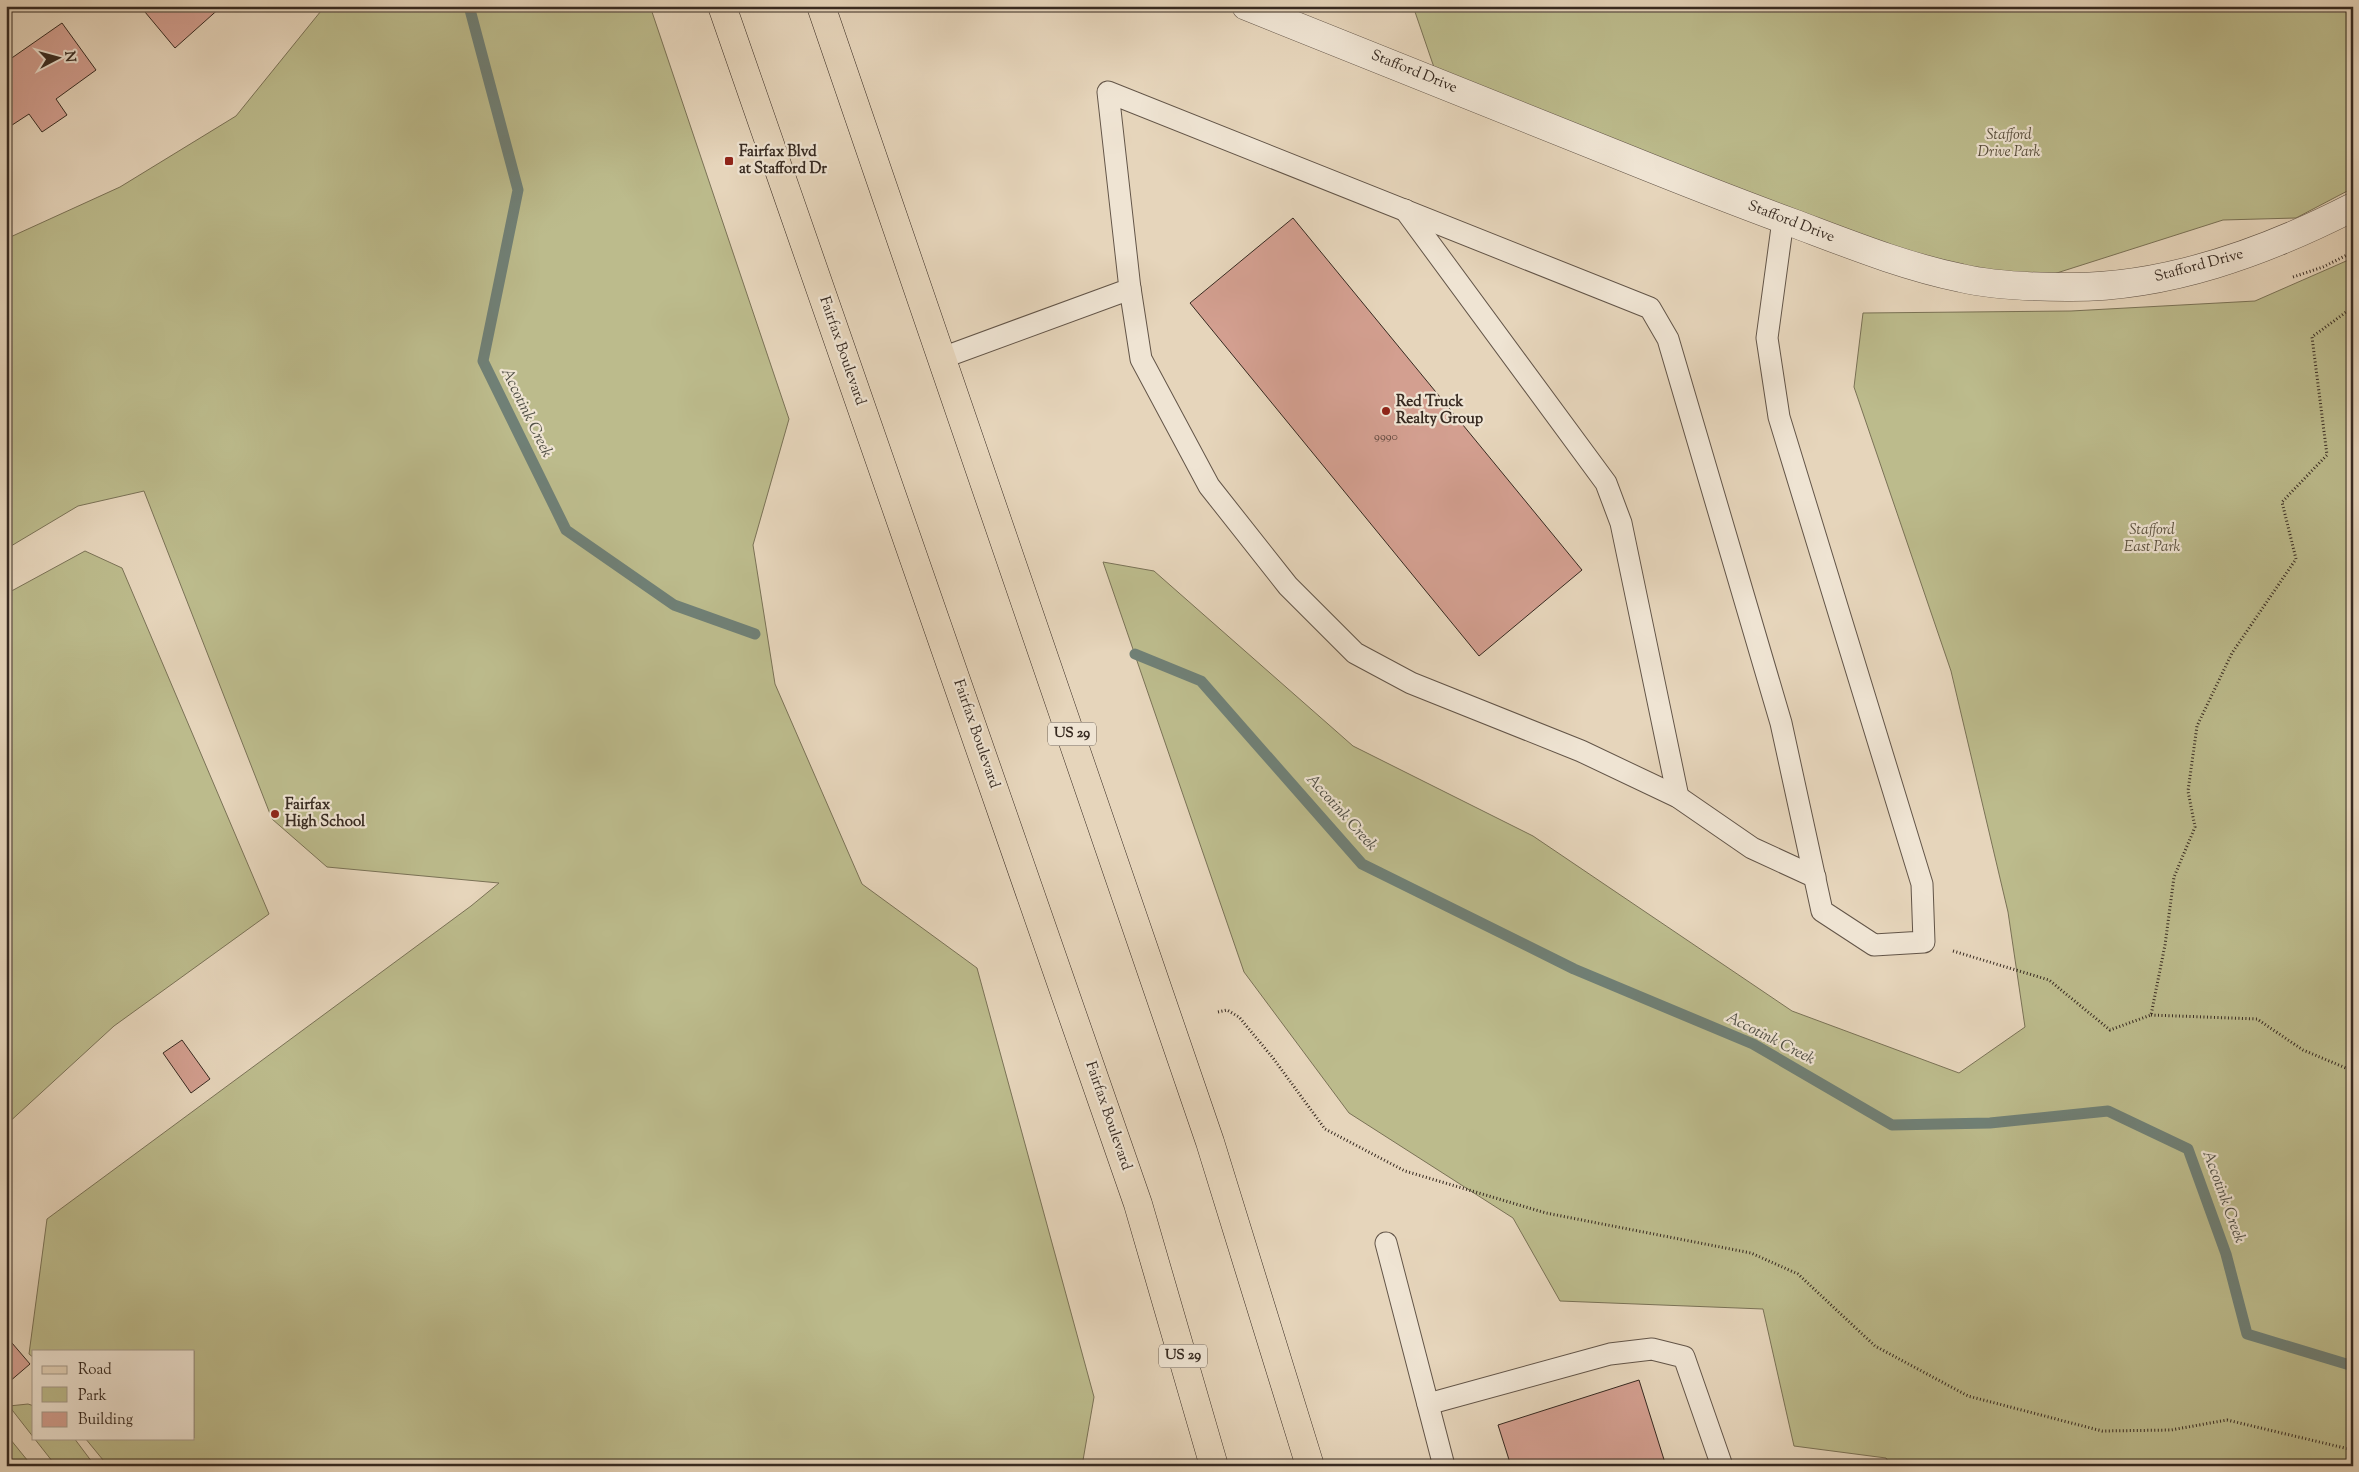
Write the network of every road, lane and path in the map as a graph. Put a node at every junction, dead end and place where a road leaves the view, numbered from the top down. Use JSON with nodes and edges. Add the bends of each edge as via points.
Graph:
{"nodes":[{"id":1,"x":722,"y":6,"type":"edge"},
{"id":2,"x":821,"y":6,"type":"edge"},
{"id":3,"x":1246,"y":6,"type":"edge"},
{"id":4,"x":2353,"y":207,"type":"edge"},
{"id":5,"x":1405,"y":210,"type":"junction"},
{"id":6,"x":1783,"y":220,"type":"junction"},
{"id":7,"x":2353,"y":252,"type":"edge"},
{"id":8,"x":2294,"y":277,"type":"dead end"},
{"id":9,"x":1130,"y":288,"type":"junction"},
{"id":10,"x":2353,"y":307,"type":"edge"},
{"id":11,"x":942,"y":358,"type":"junction"},
{"id":12,"x":1678,"y":797,"type":"junction"},
{"id":13,"x":1815,"y":877,"type":"junction"},
{"id":14,"x":1924,"y":942,"type":"junction"},
{"id":15,"x":1218,"y":1012,"type":"dead end"},
{"id":16,"x":2151,"y":1015,"type":"junction"},
{"id":17,"x":2353,"y":1070,"type":"edge"},
{"id":18,"x":1386,"y":1243,"type":"dead end"},
{"id":19,"x":1428,"y":1404,"type":"junction"},
{"id":20,"x":2353,"y":1450,"type":"edge"},
{"id":21,"x":1214,"y":1466,"type":"edge"},
{"id":22,"x":1310,"y":1466,"type":"edge"},
{"id":23,"x":1444,"y":1466,"type":"edge"},
{"id":24,"x":1722,"y":1466,"type":"edge"}],
"edges":[{"from":1,"to":21,"type":"main road","name":"Fairfax Boulevard","number":"US 29","via":[[1138,1204]]},
{"from":2,"to":11,"type":"main road","number":"US 29"},
{"from":3,"to":6,"type":"street","name":"Stafford Drive"},
{"from":4,"to":6,"type":"street","name":"Stafford Drive","via":[[2309,230],[2241,257],[2170,276],[2070,288],[2016,286],[1962,278],[1885,258]]},
{"from":5,"to":9,"type":"lane","via":[[1108,92]]},
{"from":5,"to":12,"type":"lane","via":[[1606,483],[1621,523]]},
{"from":5,"to":13,"type":"lane","via":[[1650,308],[1668,339],[1781,723]]},
{"from":6,"to":14,"type":"lane","via":[[1766,338],[1779,417],[1922,884]]},
{"from":7,"to":8,"type":"path"},
{"from":9,"to":11,"type":"lane"},
{"from":9,"to":12,"type":"lane","via":[[1141,359],[1210,486],[1288,586],[1355,653],[1411,682],[1581,751]]},
{"from":10,"to":16,"type":"path","via":[[2312,337],[2327,454],[2282,502],[2296,559],[2232,653],[2198,726],[2188,790],[2195,827],[2174,877]]},
{"from":11,"to":22,"type":"main road","number":"US 29","via":[[1210,1142]]},
{"from":12,"to":13,"type":"lane","via":[[1752,848]]},
{"from":13,"to":14,"type":"lane","via":[[1822,911],[1874,945]]},
{"from":14,"to":16,"type":"path","via":[[2049,980],[2110,1030]]},
{"from":15,"to":20,"type":"path","via":[[1227,1010],[1239,1017],[1325,1129],[1405,1171],[1546,1213],[1751,1253],[1798,1274],[1875,1346],[1968,1396],[2102,1430],[2171,1430],[2227,1420]]},
{"from":16,"to":17,"type":"path","via":[[2257,1019],[2302,1050]]},
{"from":18,"to":19,"type":"lane"},
{"from":19,"to":23,"type":"lane"},
{"from":19,"to":24,"type":"lane","via":[[1610,1354],[1652,1349],[1684,1357]]}]}
